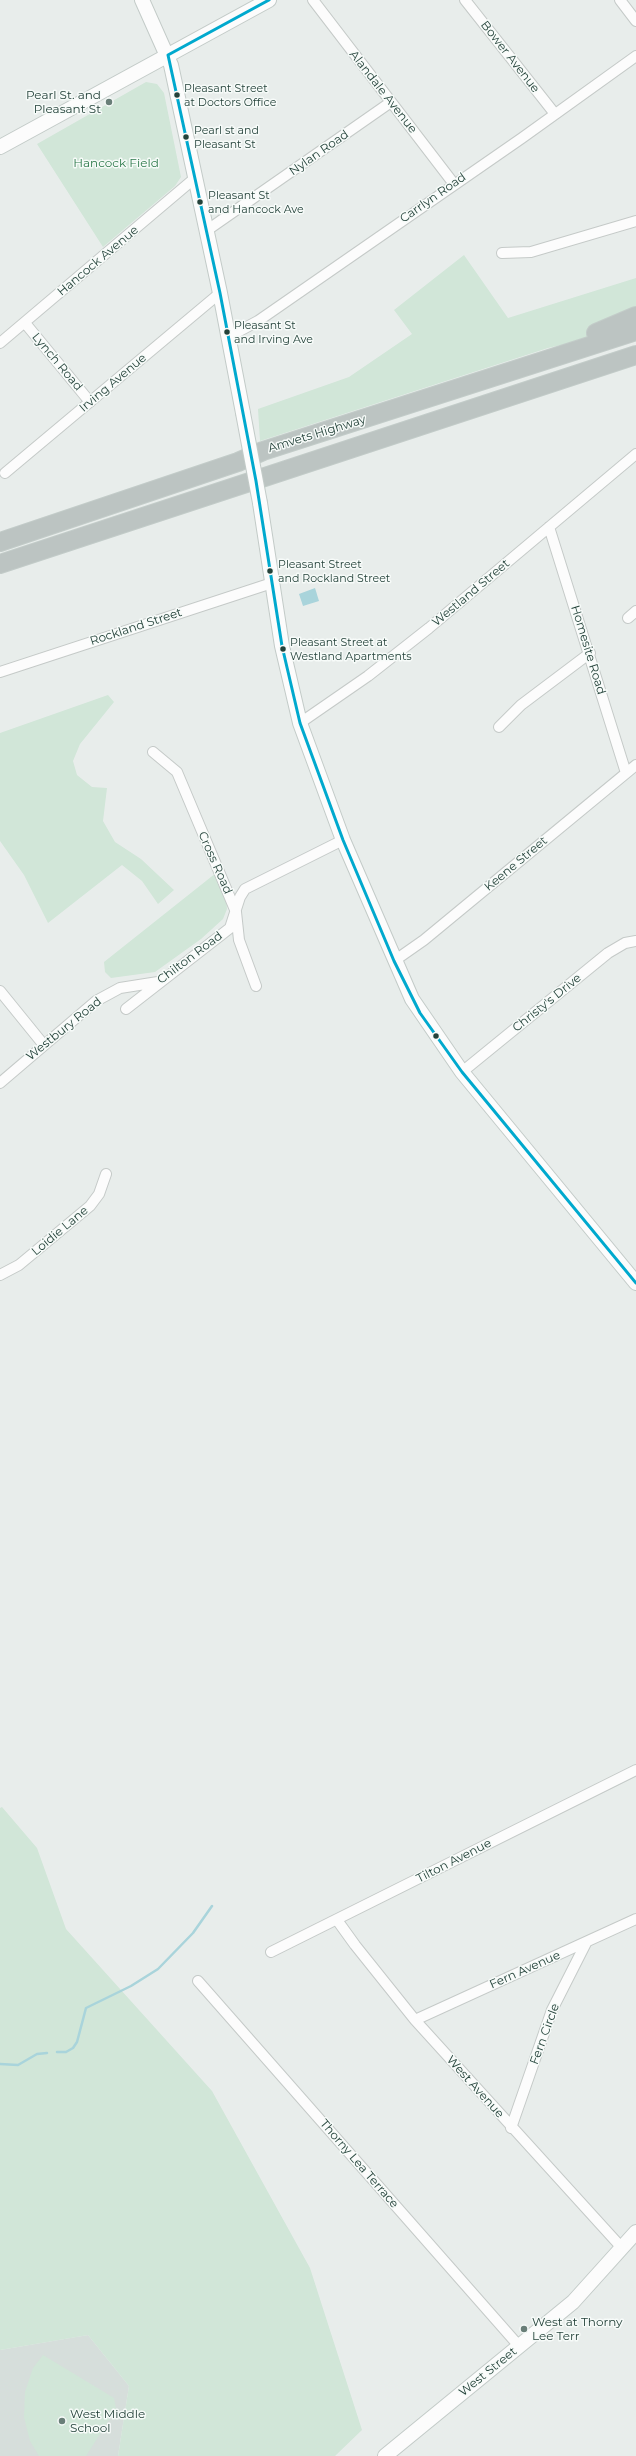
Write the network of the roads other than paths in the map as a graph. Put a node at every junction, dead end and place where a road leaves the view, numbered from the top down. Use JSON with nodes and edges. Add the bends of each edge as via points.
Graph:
{"nodes":[{"id":1,"x":142,"y":0,"type":"edge"},
{"id":2,"x":269,"y":0,"type":"edge"},
{"id":3,"x":313,"y":0,"type":"edge"},
{"id":4,"x":465,"y":0,"type":"edge"},
{"id":5,"x":620,"y":0,"type":"edge"},
{"id":6,"x":636,"y":21,"type":"edge"},
{"id":7,"x":168,"y":55,"type":"junction"},
{"id":8,"x":636,"y":56,"type":"edge"},
{"id":9,"x":391,"y":102,"type":"junction"},
{"id":10,"x":555,"y":114,"type":"junction"},
{"id":11,"x":0,"y":147,"type":"edge"},
{"id":12,"x":195,"y":178,"type":"junction"},
{"id":13,"x":454,"y":184,"type":"junction"},
{"id":14,"x":636,"y":221,"type":"edge"},
{"id":15,"x":206,"y":231,"type":"junction"},
{"id":16,"x":502,"y":253,"type":"dead end"},
{"id":17,"x":220,"y":293,"type":"junction"},
{"id":18,"x":636,"y":316,"type":"edge"},
{"id":19,"x":24,"y":323,"type":"junction"},
{"id":20,"x":636,"y":331,"type":"edge"},
{"id":21,"x":228,"y":337,"type":"junction"},
{"id":22,"x":0,"y":343,"type":"edge"},
{"id":23,"x":636,"y":356,"type":"edge"},
{"id":24,"x":549,"y":357,"type":"junction"},
{"id":25,"x":636,"y":364,"type":"edge"},
{"id":26,"x":608,"y":366,"type":"junction"},
{"id":27,"x":90,"y":402,"type":"junction"},
{"id":28,"x":636,"y":454,"type":"edge"},
{"id":29,"x":5,"y":473,"type":"dead end"},
{"id":30,"x":549,"y":527,"type":"junction"},
{"id":31,"x":0,"y":542,"type":"edge"},
{"id":32,"x":0,"y":564,"type":"edge"},
{"id":33,"x":272,"y":583,"type":"junction"},
{"id":34,"x":590,"y":653,"type":"junction"},
{"id":35,"x":0,"y":672,"type":"edge"},
{"id":36,"x":300,"y":723,"type":"junction"},
{"id":37,"x":499,"y":727,"type":"dead end"},
{"id":38,"x":153,"y":752,"type":"dead end"},
{"id":39,"x":636,"y":765,"type":"edge"},
{"id":40,"x":626,"y":773,"type":"junction"},
{"id":41,"x":343,"y":840,"type":"junction"},
{"id":42,"x":236,"y":912,"type":"junction"},
{"id":43,"x":636,"y":941,"type":"edge"},
{"id":44,"x":394,"y":961,"type":"junction"},
{"id":45,"x":158,"y":982,"type":"junction"},
{"id":46,"x":256,"y":986,"type":"dead end"},
{"id":47,"x":0,"y":991,"type":"edge"},
{"id":48,"x":126,"y":1009,"type":"dead end"},
{"id":49,"x":44,"y":1044,"type":"junction"},
{"id":50,"x":462,"y":1072,"type":"junction"},
{"id":51,"x":0,"y":1084,"type":"edge"},
{"id":52,"x":106,"y":1174,"type":"dead end"},
{"id":53,"x":0,"y":1275,"type":"edge"},
{"id":54,"x":636,"y":1283,"type":"edge"},
{"id":55,"x":636,"y":1770,"type":"edge"},
{"id":56,"x":636,"y":1919,"type":"edge"},
{"id":57,"x":337,"y":1920,"type":"junction"},
{"id":58,"x":586,"y":1943,"type":"junction"},
{"id":59,"x":271,"y":1952,"type":"dead end"},
{"id":60,"x":198,"y":1981,"type":"dead end"},
{"id":61,"x":415,"y":2020,"type":"junction"},
{"id":62,"x":511,"y":2128,"type":"junction"},
{"id":63,"x":636,"y":2232,"type":"edge"},
{"id":64,"x":622,"y":2248,"type":"junction"},
{"id":65,"x":520,"y":2346,"type":"junction"},
{"id":66,"x":385,"y":2456,"type":"edge"}],
"edges":[{"from":1,"to":7,"type":"main road"},
{"from":2,"to":7,"type":"main road"},
{"from":3,"to":9,"type":"street","name":"Alandale Avenue"},
{"from":4,"to":10,"type":"street","name":"Bower Avenue"},
{"from":5,"to":6,"type":"street"},
{"from":7,"to":11,"type":"main road"},
{"from":7,"to":12,"type":"main road"},
{"from":8,"to":10,"type":"street","name":"Carrlyn Road"},
{"from":9,"to":13,"type":"street","name":"Alandale Avenue"},
{"from":9,"to":15,"type":"street","name":"Nylan Road"},
{"from":10,"to":13,"type":"street","name":"Carrlyn Road"},
{"from":12,"to":15,"type":"main road"},
{"from":12,"to":19,"type":"street","name":"Hancock Avenue"},
{"from":13,"to":21,"type":"street","name":"Carrlyn Road","via":[[258,321]]},
{"from":14,"to":16,"type":"street","via":[[531,252]]},
{"from":15,"to":17,"type":"main road"},
{"from":17,"to":21,"type":"main road"},
{"from":17,"to":27,"type":"street","name":"Irving Avenue"},
{"from":18,"to":24,"type":"highway","via":[[578,340]]},
{"from":19,"to":22,"type":"street","name":"Hancock Avenue"},
{"from":19,"to":27,"type":"street","name":"Lynch Road"},
{"from":20,"to":24,"type":"highway","name":"Amvets Highway"},
{"from":21,"to":33,"type":"main road","bridge":true,"via":[[260,503]]},
{"from":23,"to":26,"type":"highway","name":"Amvets Highway"},
{"from":24,"to":31,"type":"highway","name":"Amvets Highway"},
{"from":25,"to":26,"type":"highway"},
{"from":26,"to":32,"type":"highway","name":"Amvets Highway"},
{"from":27,"to":29,"type":"street","name":"Irving Avenue"},
{"from":28,"to":30,"type":"street","name":"Westland Street"},
{"from":30,"to":34,"type":"street","name":"Homesite Road"},
{"from":30,"to":36,"type":"street","name":"Westland Street","via":[[368,676]]},
{"from":33,"to":35,"type":"street","name":"Rockland Street"},
{"from":33,"to":36,"type":"main road","via":[[282,646]]},
{"from":34,"to":37,"type":"street","via":[[521,705]]},
{"from":34,"to":40,"type":"street","name":"Homesite Road"},
{"from":36,"to":41,"type":"main road"},
{"from":38,"to":42,"type":"street","name":"Cross Road","via":[[178,772]]},
{"from":39,"to":40,"type":"street","name":"Keene Street"},
{"from":40,"to":44,"type":"street","name":"Keene Street","via":[[424,940]]},
{"from":41,"to":42,"type":"street","name":"Chilton Road","via":[[245,889]]},
{"from":41,"to":44,"type":"main road"},
{"from":42,"to":45,"type":"street","name":"Chilton Road","via":[[230,928]]},
{"from":42,"to":46,"type":"street","name":"Cross Road","via":[[239,940]]},
{"from":43,"to":50,"type":"street","name":"Christy's Drive","via":[[625,943],[608,953]]},
{"from":44,"to":50,"type":"main road","via":[[420,1013]]},
{"from":45,"to":48,"type":"street","name":"Chilton Road"},
{"from":45,"to":49,"type":"street","name":"Westbury Road","via":[[120,988],[96,1001]]},
{"from":47,"to":49,"type":"street"},
{"from":49,"to":51,"type":"street","name":"Westbury Road"},
{"from":50,"to":54,"type":"main road"},
{"from":52,"to":53,"type":"street","name":"Loidie Lane","via":[[99,1194],[90,1206],[19,1266]]},
{"from":55,"to":57,"type":"street","name":"Tilton Avenue"},
{"from":56,"to":58,"type":"street","name":"Fern Avenue"},
{"from":57,"to":59,"type":"street","name":"Tilton Avenue"},
{"from":57,"to":61,"type":"street","name":"West Avenue"},
{"from":58,"to":61,"type":"street","name":"Fern Avenue"},
{"from":58,"to":62,"type":"street","name":"Fern Circle","via":[[552,2010]]},
{"from":60,"to":65,"type":"street","name":"Thorny Lea Terrace"},
{"from":61,"to":62,"type":"street","name":"West Avenue"},
{"from":62,"to":64,"type":"street","name":"West Avenue"},
{"from":63,"to":64,"type":"main road","name":"West Street"},
{"from":64,"to":65,"type":"main road","name":"West Street","via":[[573,2302]]},
{"from":65,"to":66,"type":"main road","name":"West Street"}]}
